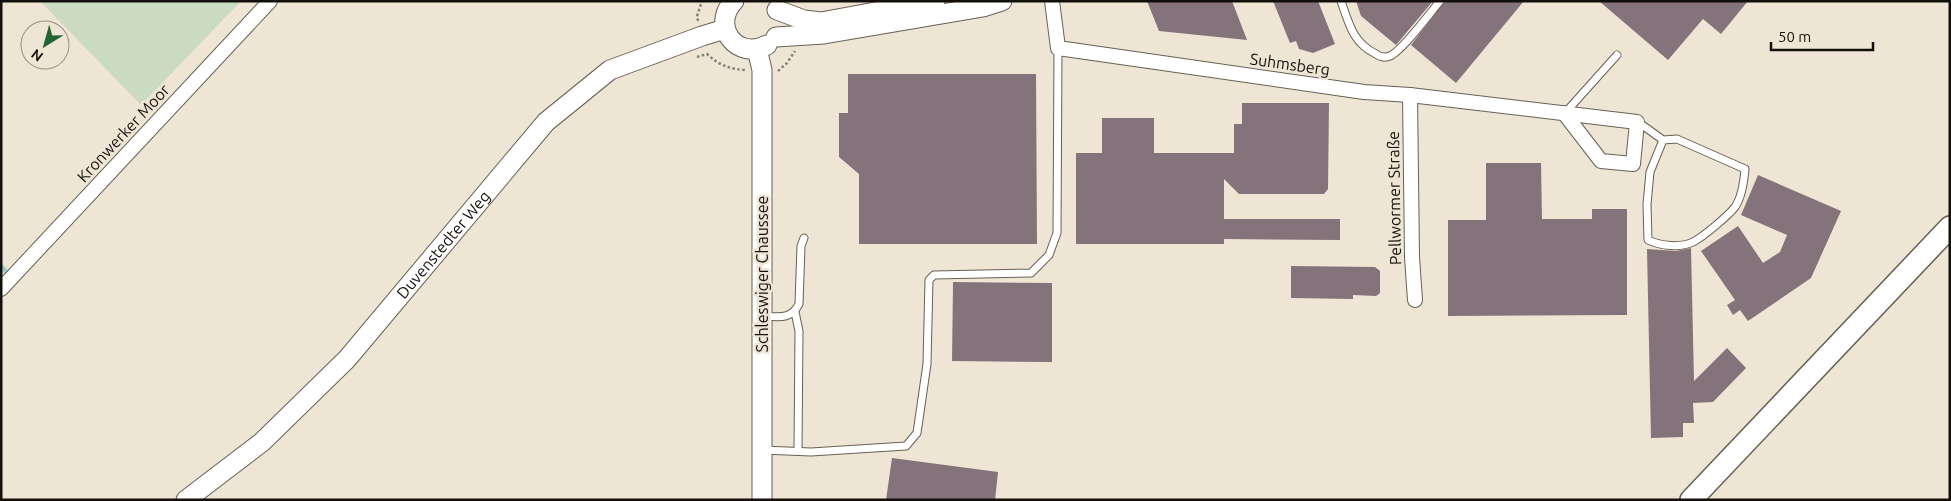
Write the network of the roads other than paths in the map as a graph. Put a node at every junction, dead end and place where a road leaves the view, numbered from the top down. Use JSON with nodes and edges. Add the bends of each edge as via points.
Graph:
{"nodes":[{"id":1,"x":270,"y":1,"type":"edge"},
{"id":2,"x":734,"y":1,"type":"edge"},
{"id":3,"x":935,"y":1,"type":"edge"},
{"id":4,"x":1002,"y":1,"type":"edge"},
{"id":5,"x":1052,"y":1,"type":"edge"},
{"id":6,"x":1341,"y":1,"type":"edge"},
{"id":7,"x":1440,"y":1,"type":"edge"},
{"id":8,"x":774,"y":6,"type":"edge"},
{"id":9,"x":725,"y":30,"type":"junction"},
{"id":10,"x":776,"y":36,"type":"junction"},
{"id":11,"x":1058,"y":48,"type":"junction"},
{"id":12,"x":757,"y":50,"type":"junction"},
{"id":13,"x":1617,"y":54,"type":"dead end"},
{"id":14,"x":1410,"y":95,"type":"junction"},
{"id":15,"x":1564,"y":113,"type":"junction"},
{"id":16,"x":1637,"y":122,"type":"junction"},
{"id":17,"x":1663,"y":140,"type":"junction"},
{"id":18,"x":1950,"y":227,"type":"edge"},
{"id":19,"x":804,"y":238,"type":"dead end"},
{"id":20,"x":1,"y":289,"type":"edge"},
{"id":21,"x":1415,"y":300,"type":"dead end"},
{"id":22,"x":795,"y":312,"type":"junction"},
{"id":23,"x":762,"y":316,"type":"junction"},
{"id":24,"x":762,"y":450,"type":"junction"},
{"id":25,"x":798,"y":451,"type":"junction"},
{"id":26,"x":186,"y":500,"type":"edge"},
{"id":27,"x":762,"y":500,"type":"edge"},
{"id":28,"x":1691,"y":500,"type":"edge"}],
"edges":[{"from":1,"to":20,"type":"street","name":"Kronwerker Moor"},
{"from":2,"to":9,"type":"street","via":[[726,11]]},
{"from":3,"to":8,"type":"street","via":[[821,22],[804,20]]},
{"from":4,"to":10,"type":"street","via":[[824,34]]},
{"from":5,"to":11,"type":"street"},
{"from":6,"to":7,"type":"lane","via":[[1352,35],[1366,50],[1381,57],[1391,56],[1401,47]]},
{"from":8,"to":10,"type":"street","via":[[780,25]]},
{"from":9,"to":12,"type":"street","via":[[738,46]]},
{"from":9,"to":26,"type":"street","name":"Duvenstedter Weg","via":[[610,70],[546,122],[347,359],[262,442]]},
{"from":10,"to":12,"type":"street"},
{"from":11,"to":14,"type":"street","name":"Suhmsberg","via":[[1364,92]]},
{"from":11,"to":25,"type":"lane","via":[[1057,233],[1049,255],[1030,273],[934,275],[929,280],[927,364],[917,433],[906,446]]},
{"from":12,"to":23,"type":"street","name":"Schleswiger Chaussee","via":[[762,70]]},
{"from":13,"to":15,"type":"lane"},
{"from":14,"to":15,"type":"street","name":"Suhmsberg"},
{"from":14,"to":21,"type":"street","name":"Pellwormer Straße"},
{"from":15,"to":16,"type":"street","name":"Suhmsberg"},
{"from":15,"to":16,"type":"street","via":[[1601,161],[1633,164]]},
{"from":16,"to":17,"type":"lane"},
{"from":17,"to":17,"type":"lane","via":[[1650,172],[1648,240],[1658,245],[1693,242],[1736,206],[1745,169],[1677,139]]},
{"from":18,"to":28,"type":"main road"},
{"from":19,"to":22,"type":"lane","via":[[799,304]]},
{"from":22,"to":23,"type":"lane","via":[[787,316]]},
{"from":22,"to":25,"type":"lane","via":[[799,331]]},
{"from":23,"to":24,"type":"street","name":"Schleswiger Chaussee"},
{"from":24,"to":25,"type":"lane"},
{"from":24,"to":27,"type":"street","name":"Schleswiger Chaussee"}]}
